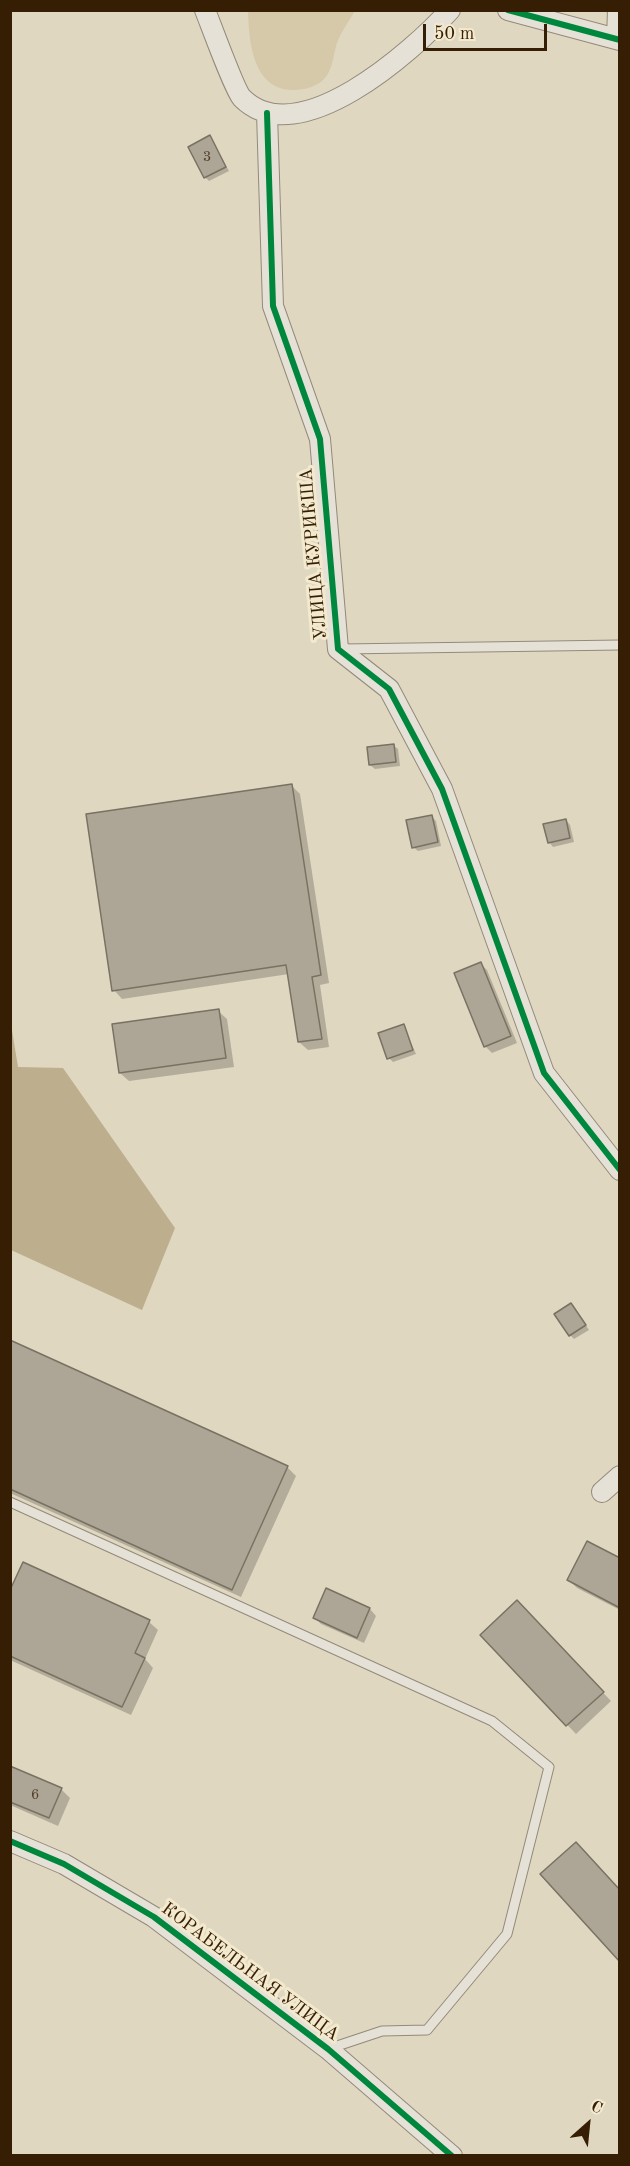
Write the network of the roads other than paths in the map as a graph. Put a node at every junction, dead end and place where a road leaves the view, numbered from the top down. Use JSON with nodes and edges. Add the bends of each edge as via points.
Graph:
{"nodes":[{"id":1,"x":205,"y":10,"type":"edge"},
{"id":2,"x":450,"y":10,"type":"edge"},
{"id":3,"x":508,"y":10,"type":"edge"},
{"id":4,"x":618,"y":10,"type":"edge"},
{"id":5,"x":618,"y":40,"type":"edge"},
{"id":6,"x":267,"y":113,"type":"junction"},
{"id":7,"x":620,"y":645,"type":"edge"},
{"id":8,"x":338,"y":649,"type":"junction"},
{"id":9,"x":620,"y":1170,"type":"edge"},
{"id":10,"x":620,"y":1476,"type":"edge"},
{"id":11,"x":602,"y":1492,"type":"dead end"},
{"id":12,"x":10,"y":1502,"type":"edge"},
{"id":13,"x":10,"y":1841,"type":"edge"},
{"id":14,"x":328,"y":2049,"type":"junction"},
{"id":15,"x":452,"y":2156,"type":"edge"}],
"edges":[{"from":1,"to":6,"type":"street","via":[[242,98]]},
{"from":2,"to":6,"type":"street","via":[[382,72],[296,116]]},
{"from":3,"to":5,"type":"street"},
{"from":4,"to":5,"type":"street"},
{"from":6,"to":8,"type":"street","name":"УЛИЦА КУРИКША","via":[[273,306],[320,439]]},
{"from":7,"to":8,"type":"lane"},
{"from":8,"to":9,"type":"street","name":"УЛИЦА КУРИКША","via":[[389,688],[442,789],[544,1073]]},
{"from":10,"to":11,"type":"street"},
{"from":12,"to":14,"type":"lane","via":[[492,1720],[549,1767],[507,1934],[427,2030],[382,2031]]},
{"from":13,"to":14,"type":"street","name":"КОРАБЕЛЬНАЯ УЛИЦА","via":[[64,1864],[154,1917]]},
{"from":14,"to":15,"type":"street","name":"КОРАБЕЛЬНАЯ УЛИЦА"}]}
